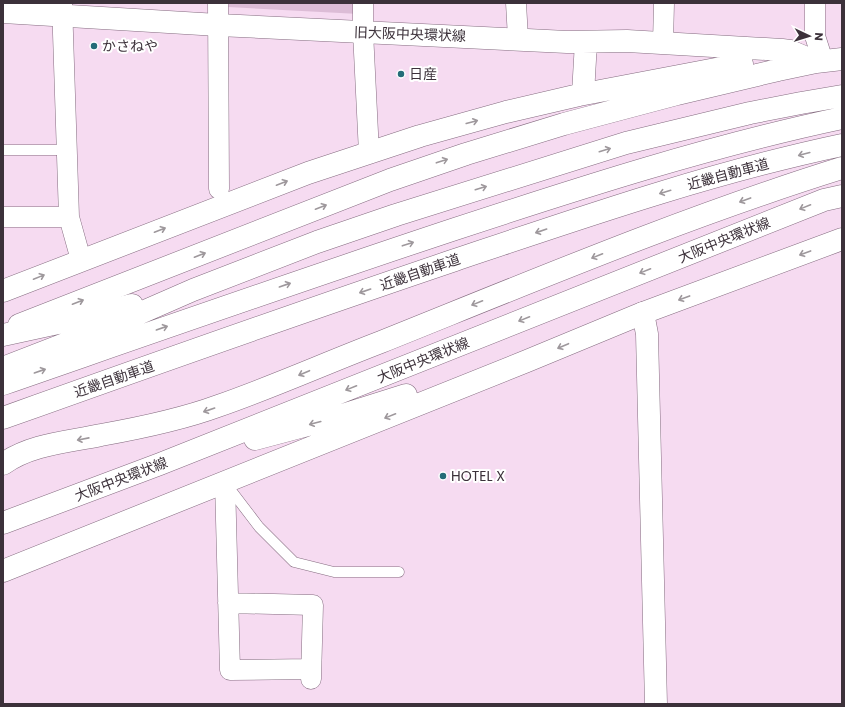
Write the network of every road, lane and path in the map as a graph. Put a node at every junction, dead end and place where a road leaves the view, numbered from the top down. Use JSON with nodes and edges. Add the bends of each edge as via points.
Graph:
{"nodes":[{"id":1,"x":218,"y":3,"type":"edge"},
{"id":2,"x":363,"y":3,"type":"edge"},
{"id":3,"x":516,"y":3,"type":"edge"},
{"id":4,"x":664,"y":3,"type":"edge"},
{"id":5,"x":815,"y":3,"type":"edge"},
{"id":6,"x":62,"y":9,"type":"edge"},
{"id":7,"x":3,"y":12,"type":"edge"},
{"id":8,"x":218,"y":25,"type":"junction"},
{"id":9,"x":363,"y":32,"type":"junction"},
{"id":10,"x":518,"y":38,"type":"junction"},
{"id":11,"x":586,"y":42,"type":"junction"},
{"id":12,"x":664,"y":43,"type":"junction"},
{"id":13,"x":827,"y":61,"type":"edge"},
{"id":14,"x":778,"y":70,"type":"junction"},
{"id":15,"x":583,"y":94,"type":"junction"},
{"id":16,"x":842,"y":96,"type":"edge"},
{"id":17,"x":842,"y":118,"type":"edge"},
{"id":18,"x":842,"y":146,"type":"edge"},
{"id":19,"x":3,"y":150,"type":"edge"},
{"id":20,"x":67,"y":150,"type":"junction"},
{"id":21,"x":369,"y":153,"type":"junction"},
{"id":22,"x":842,"y":168,"type":"edge"},
{"id":23,"x":219,"y":189,"type":"dead end"},
{"id":24,"x":842,"y":196,"type":"edge"},
{"id":25,"x":3,"y":217,"type":"edge"},
{"id":26,"x":69,"y":217,"type":"junction"},
{"id":27,"x":842,"y":239,"type":"edge"},
{"id":28,"x":81,"y":260,"type":"junction"},
{"id":29,"x":194,"y":290,"type":"junction"},
{"id":30,"x":3,"y":291,"type":"edge"},
{"id":31,"x":643,"y":313,"type":"junction"},
{"id":32,"x":3,"y":331,"type":"edge"},
{"id":33,"x":3,"y":334,"type":"edge"},
{"id":34,"x":527,"y":361,"type":"junction"},
{"id":35,"x":3,"y":368,"type":"edge"},
{"id":36,"x":3,"y":384,"type":"edge"},
{"id":37,"x":3,"y":418,"type":"edge"},
{"id":38,"x":3,"y":464,"type":"edge"},
{"id":39,"x":160,"y":464,"type":"junction"},
{"id":40,"x":225,"y":482,"type":"junction"},
{"id":41,"x":3,"y":523,"type":"edge"},
{"id":42,"x":3,"y":571,"type":"edge"},
{"id":43,"x":399,"y":572,"type":"dead end"},
{"id":44,"x":228,"y":603,"type":"junction"},
{"id":45,"x":656,"y":704,"type":"edge"}],
"edges":[{"from":1,"to":8,"type":"street"},
{"from":2,"to":9,"type":"street"},
{"from":3,"to":10,"type":"street"},
{"from":4,"to":12,"type":"street"},
{"from":5,"to":13,"type":"street","via":[[815,36]]},
{"from":6,"to":7,"type":"main road","name":"旧大阪中央環状線"},
{"from":6,"to":8,"type":"main road","name":"旧大阪中央環状線"},
{"from":6,"to":20,"type":"street"},
{"from":8,"to":9,"type":"main road","name":"旧大阪中央環状線"},
{"from":8,"to":23,"type":"street"},
{"from":9,"to":10,"type":"main road","name":"旧大阪中央環状線"},
{"from":9,"to":21,"type":"street"},
{"from":10,"to":11,"type":"main road","name":"旧大阪中央環状線"},
{"from":11,"to":12,"type":"main road","name":"旧大阪中央環状線"},
{"from":11,"to":15,"type":"main road"},
{"from":12,"to":13,"type":"main road","name":"旧大阪中央環状線","via":[[782,50]]},
{"from":13,"to":14,"type":"main road"},
{"from":14,"to":15,"type":"main road","via":[[743,64]]},
{"from":32,"to":14,"type":"main road","one_way":true,"via":[[429,166],[564,124]]},
{"from":21,"to":15,"type":"main road","one_way":true,"via":[[506,112]]},
{"from":29,"to":16,"type":"main road","one_way":true,"via":[[396,215],[626,143],[801,102]]},
{"from":36,"to":17,"type":"main road","name":"近畿自動車道","one_way":true,"via":[[298,281],[584,187],[697,153]]},
{"from":18,"to":37,"type":"main road","name":"近畿自動車道","one_way":true,"via":[[702,181],[594,213],[307,310]]},
{"from":19,"to":20,"type":"lane"},
{"from":20,"to":26,"type":"street"},
{"from":28,"to":21,"type":"main road","one_way":true,"via":[[308,173]]},
{"from":22,"to":38,"type":"main road","one_way":true,"via":[[678,224],[246,397],[196,414],[151,425],[40,447],[15,456]]},
{"from":24,"to":39,"type":"main road","name":"大阪中央環状線","one_way":true,"via":[[816,203]]},
{"from":25,"to":26,"type":"street"},
{"from":26,"to":28,"type":"street"},
{"from":27,"to":31,"type":"main road","one_way":true},
{"from":30,"to":28,"type":"main road","one_way":true},
{"from":29,"to":33,"type":"main road"},
{"from":29,"to":35,"type":"main road"},
{"from":31,"to":34,"type":"main road","one_way":true},
{"from":31,"to":45,"type":"main road","via":[[647,334]]},
{"from":34,"to":39,"type":"main road","one_way":true,"via":[[330,419]]},
{"from":34,"to":40,"type":"main road","one_way":true},
{"from":39,"to":41,"type":"main road","name":"大阪中央環状線"},
{"from":40,"to":42,"type":"main road"},
{"from":40,"to":43,"type":"lane","via":[[259,528],[294,562],[334,572]]},
{"from":40,"to":44,"type":"street"},
{"from":44,"to":44,"type":"street","via":[[230,670],[311,674],[312,605]]}]}
